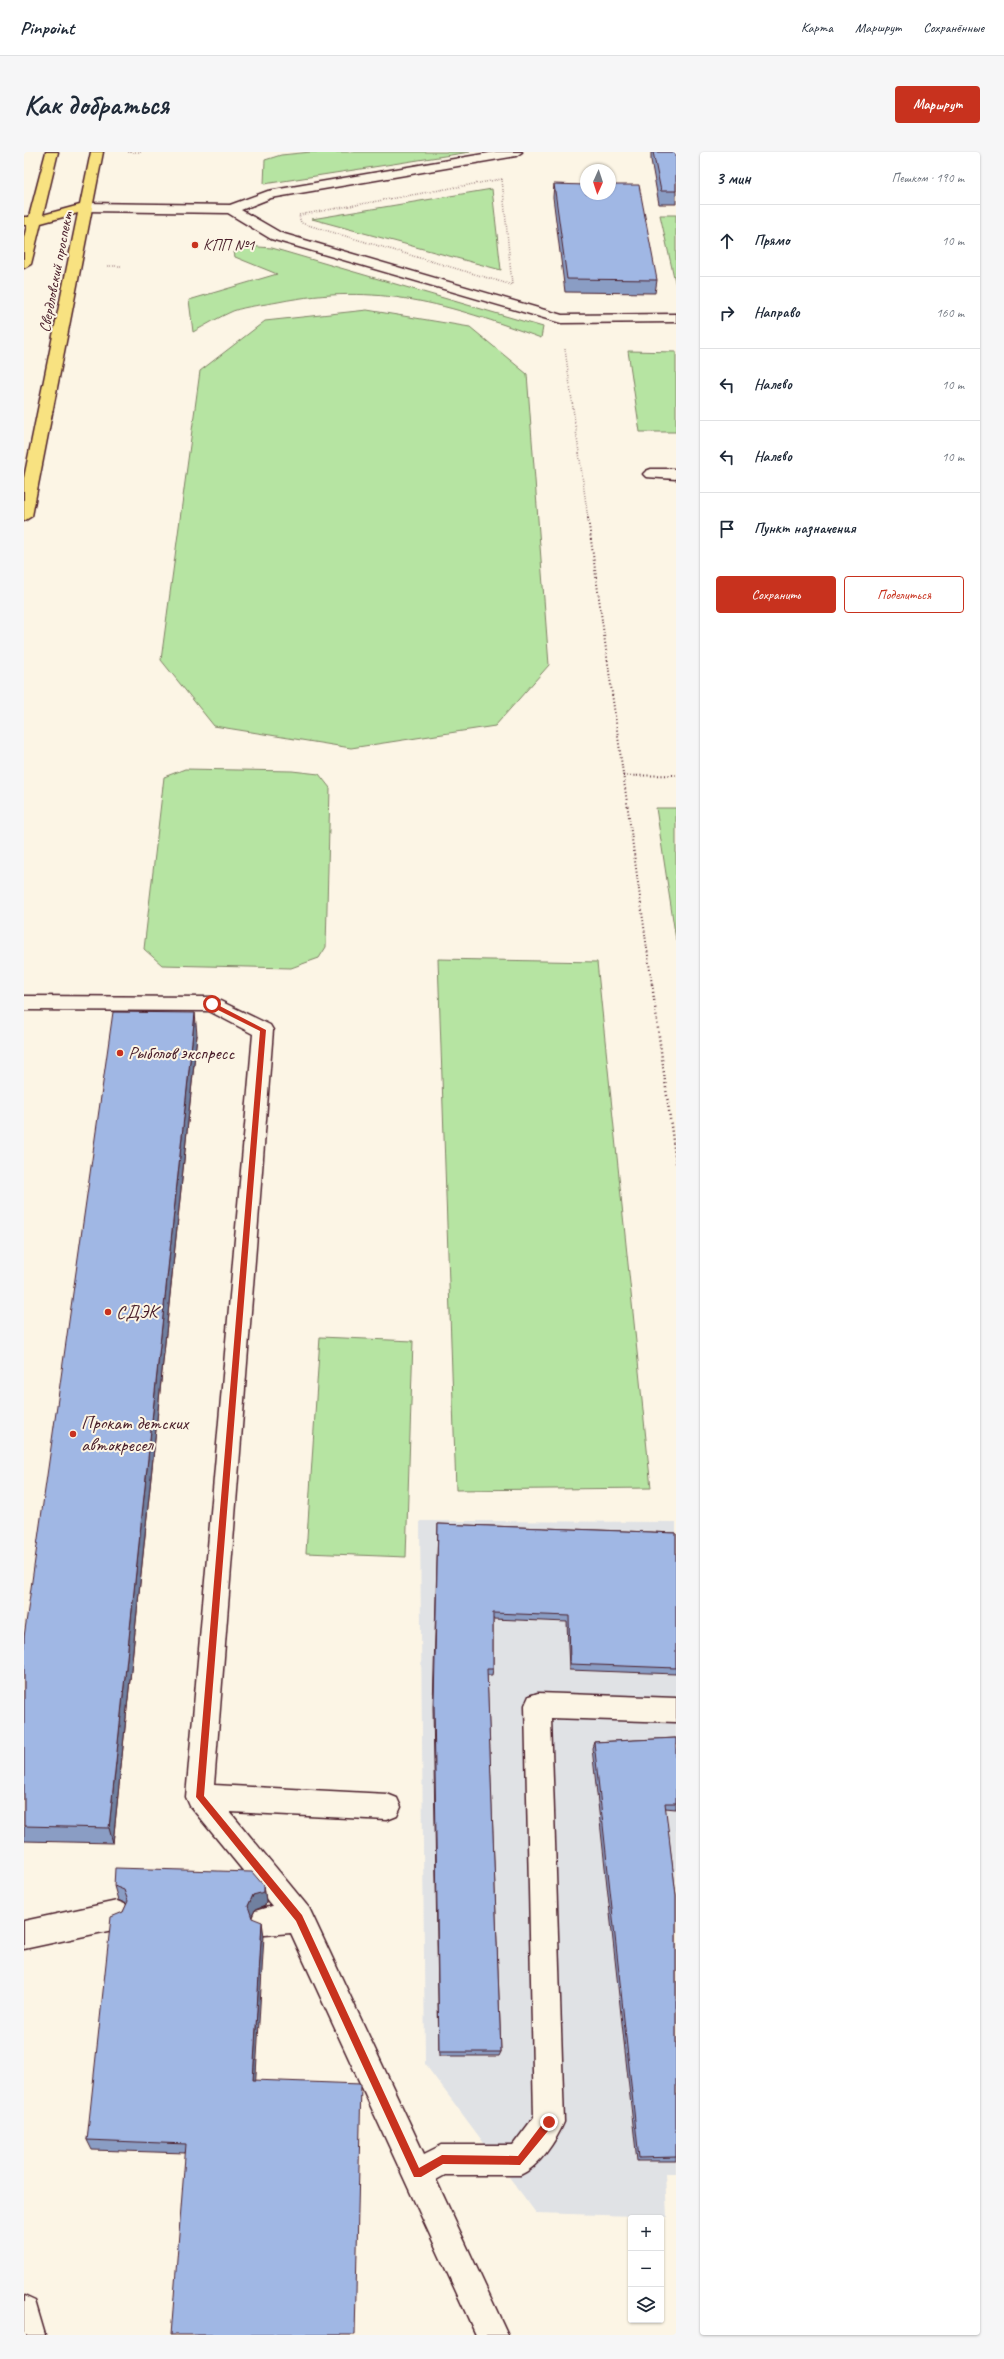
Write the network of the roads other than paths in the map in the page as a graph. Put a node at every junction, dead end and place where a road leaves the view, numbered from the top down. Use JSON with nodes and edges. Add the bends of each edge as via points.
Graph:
{"nodes":[{"id":1,"x":52,"y":152,"type":"edge"},
{"id":2,"x":97,"y":152,"type":"edge"},
{"id":3,"x":516,"y":152,"type":"edge"},
{"id":4,"x":35,"y":199,"type":"junction"},
{"id":5,"x":86,"y":207,"type":"junction"},
{"id":6,"x":231,"y":209,"type":"junction"},
{"id":7,"x":30,"y":221,"type":"edge"},
{"id":8,"x":24,"y":264,"type":"edge"},
{"id":9,"x":676,"y":318,"type":"edge"},
{"id":10,"x":651,"y":474,"type":"dead end"},
{"id":11,"x":676,"y":474,"type":"edge"},
{"id":12,"x":24,"y":516,"type":"edge"},
{"id":13,"x":24,"y":1003,"type":"edge"},
{"id":14,"x":676,"y":1710,"type":"edge"},
{"id":15,"x":200,"y":1797,"type":"junction"},
{"id":16,"x":387,"y":1807,"type":"dead end"},
{"id":17,"x":117,"y":1915,"type":"edge"},
{"id":18,"x":299,"y":1918,"type":"junction"},
{"id":19,"x":265,"y":1921,"type":"edge"},
{"id":20,"x":24,"y":1935,"type":"edge"},
{"id":21,"x":418,"y":2174,"type":"junction"},
{"id":22,"x":24,"y":2312,"type":"edge"},
{"id":23,"x":30,"y":2335,"type":"edge"},
{"id":24,"x":492,"y":2335,"type":"edge"}],
"edges":[{"from":1,"to":4,"type":"main road","name":"Свердловский проспект"},
{"from":2,"to":5,"type":"main road","name":"Свердловский проспект"},
{"from":3,"to":6,"type":"lane","via":[[268,195]]},
{"from":4,"to":5,"type":"main road"},
{"from":4,"to":7,"type":"main road","name":"Свердловский проспект"},
{"from":5,"to":6,"type":"lane"},
{"from":5,"to":7,"type":"main road"},
{"from":5,"to":12,"type":"main road","name":"Свердловский проспект"},
{"from":6,"to":9,"type":"lane","via":[[276,236],[561,318]]},
{"from":7,"to":8,"type":"main road","name":"Свердловский проспект"},
{"from":10,"to":11,"type":"lane"},
{"from":13,"to":15,"type":"lane","via":[[212,1004],[263,1030]]},
{"from":14,"to":21,"type":"lane","via":[[538,1705],[549,2122],[520,2160],[442,2160]]},
{"from":15,"to":16,"type":"lane"},
{"from":15,"to":18,"type":"lane"},
{"from":17,"to":20,"type":"lane"},
{"from":18,"to":19,"type":"lane"},
{"from":18,"to":21,"type":"lane"},
{"from":21,"to":24,"type":"lane"},
{"from":22,"to":23,"type":"lane"}]}
